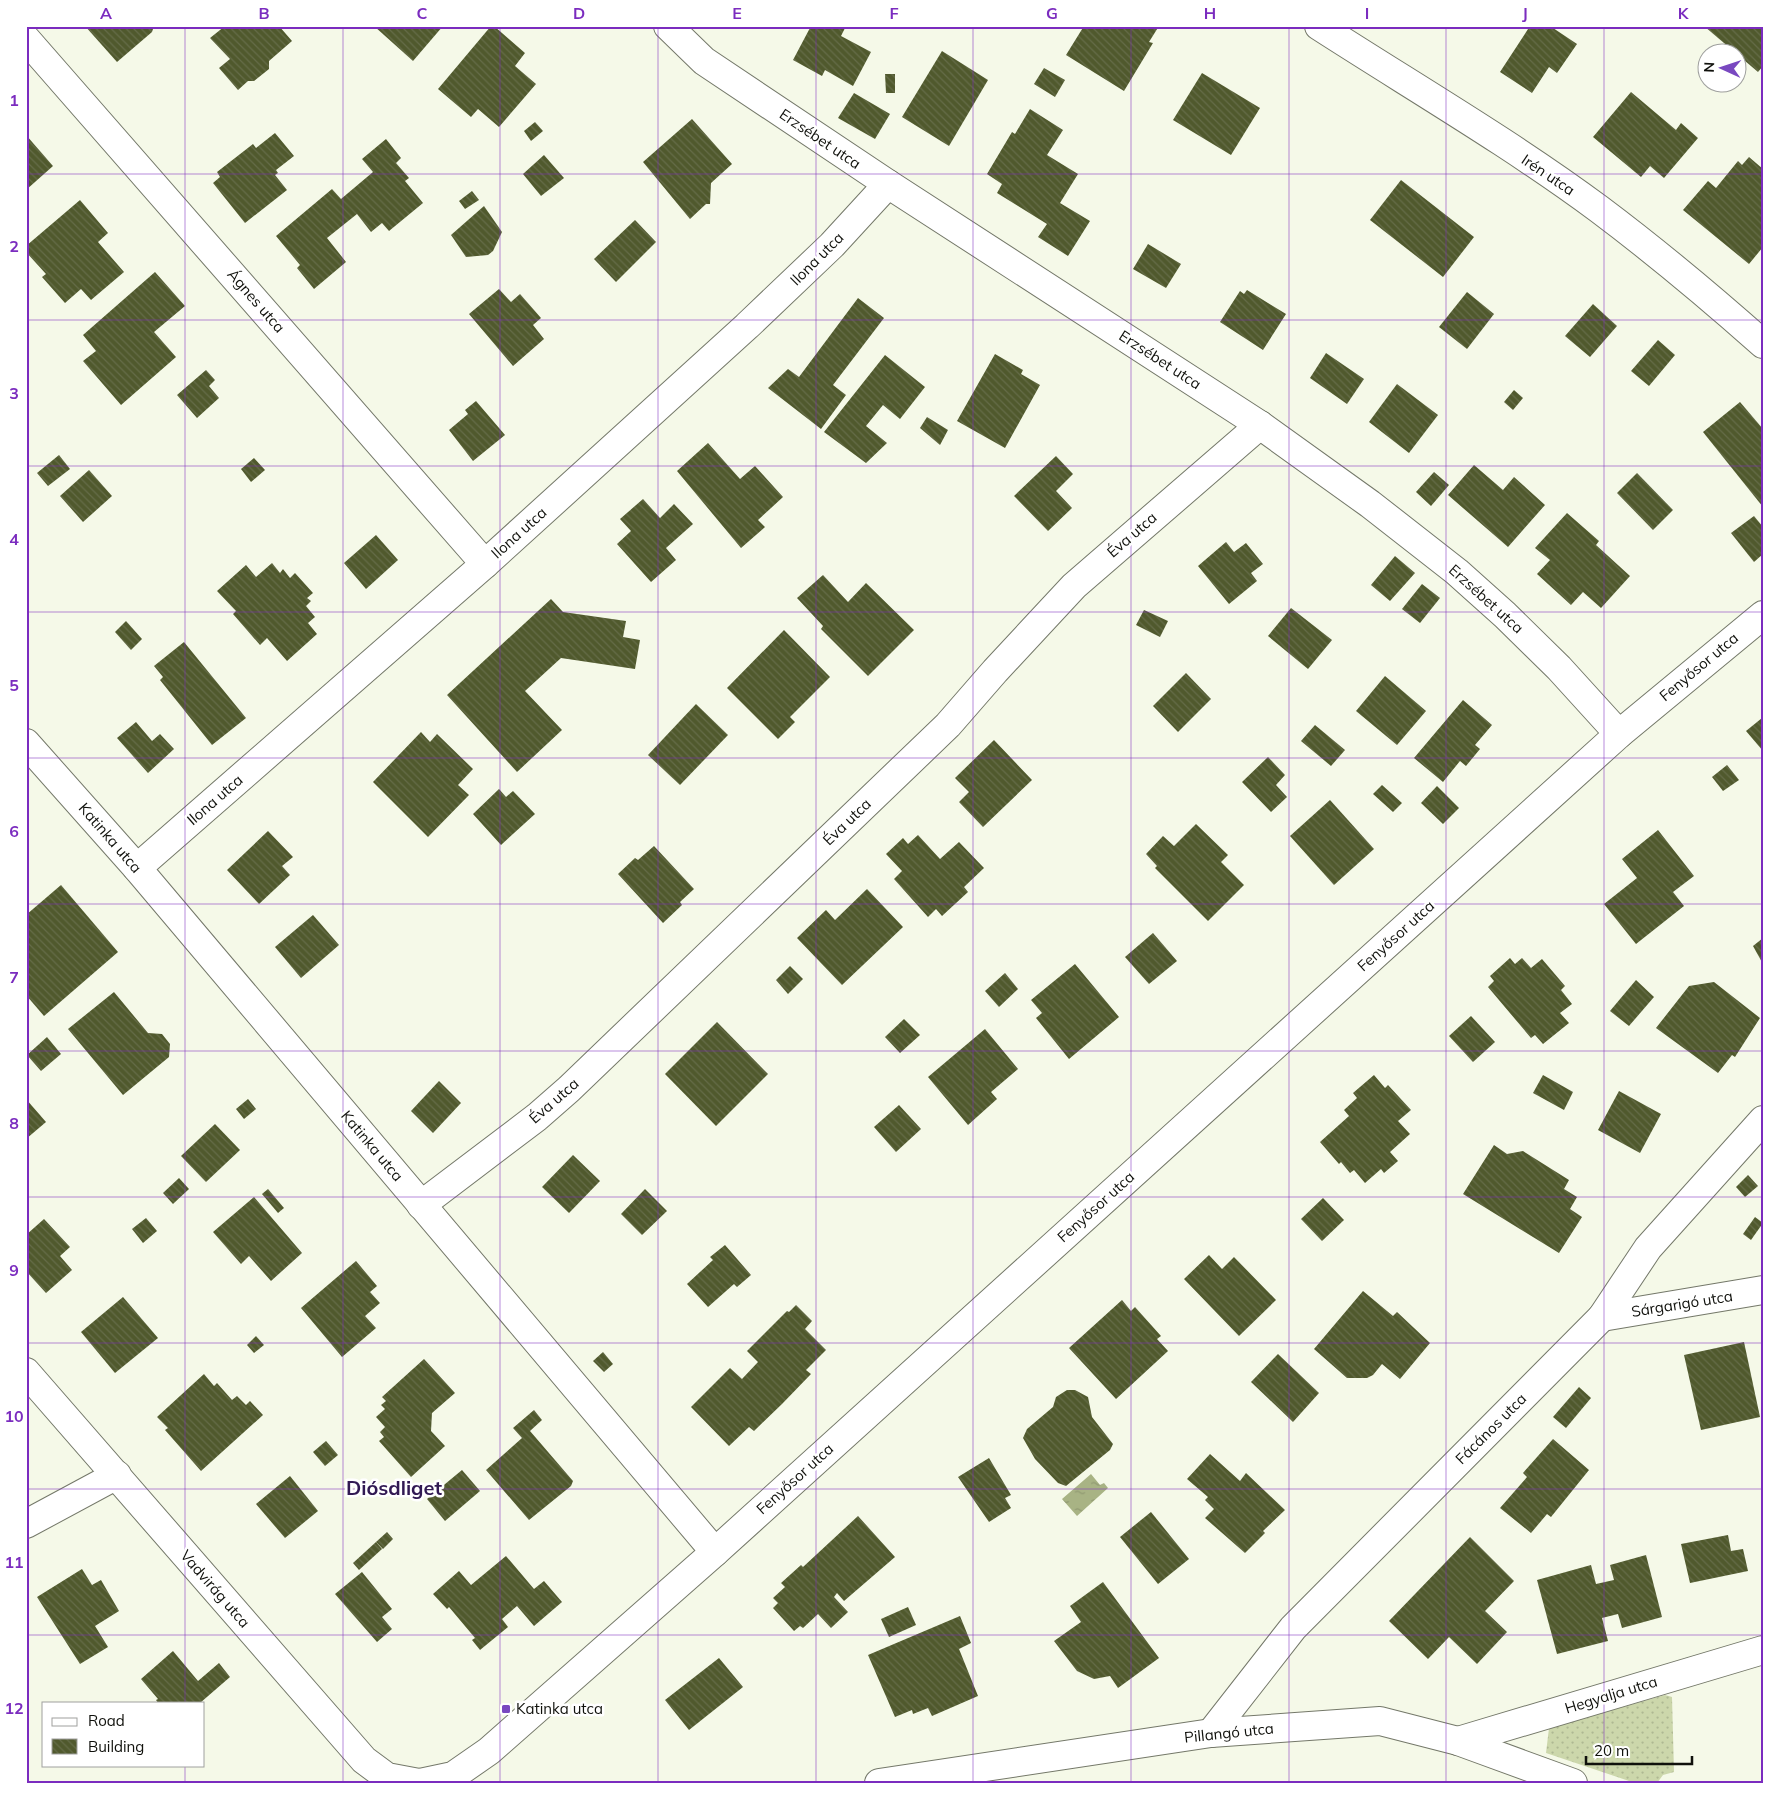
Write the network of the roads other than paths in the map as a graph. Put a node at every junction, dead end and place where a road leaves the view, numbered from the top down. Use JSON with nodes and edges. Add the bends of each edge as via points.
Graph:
{"nodes":[{"id":1,"x":668,"y":26,"type":"edge"},
{"id":2,"x":1319,"y":26,"type":"edge"},
{"id":3,"x":26,"y":39,"type":"edge"},
{"id":4,"x":888,"y":184,"type":"junction"},
{"id":5,"x":1763,"y":344,"type":"edge"},
{"id":6,"x":1260,"y":425,"type":"junction"},
{"id":7,"x":485,"y":564,"type":"junction"},
{"id":8,"x":1763,"y":615,"type":"edge"},
{"id":9,"x":1619,"y":734,"type":"junction"},
{"id":10,"x":26,"y":743,"type":"edge"},
{"id":11,"x":137,"y":868,"type":"junction"},
{"id":12,"x":1763,"y":1120,"type":"edge"},
{"id":13,"x":421,"y":1205,"type":"junction"},
{"id":14,"x":1763,"y":1290,"type":"edge"},
{"id":15,"x":1602,"y":1317,"type":"junction"},
{"id":16,"x":26,"y":1372,"type":"edge"},
{"id":17,"x":117,"y":1475,"type":"junction"},
{"id":18,"x":26,"y":1524,"type":"edge"},
{"id":19,"x":715,"y":1552,"type":"junction"},
{"id":20,"x":1763,"y":1650,"type":"edge"},
{"id":21,"x":1211,"y":1733,"type":"junction"},
{"id":22,"x":1458,"y":1741,"type":"junction"},
{"id":23,"x":419,"y":1783,"type":"edge"},
{"id":24,"x":878,"y":1783,"type":"edge"},
{"id":25,"x":1573,"y":1783,"type":"edge"}],
"edges":[{"from":1,"to":4,"type":"street","name":"Erzsébet utca","via":[[704,61]]},
{"from":2,"to":5,"type":"street","name":"Irén utca","via":[[1598,209]]},
{"from":3,"to":7,"type":"street","name":"Ágnes utca"},
{"from":4,"to":6,"type":"street","name":"Erzsébet utca"},
{"from":4,"to":7,"type":"street","name":"Ilona utca","via":[[793,284]]},
{"from":6,"to":9,"type":"street","name":"Erzsébet utca","via":[[1457,572],[1559,668]]},
{"from":6,"to":13,"type":"street","name":"Éva utca","via":[[1074,586],[948,725],[569,1089]]},
{"from":7,"to":11,"type":"street","name":"Ilona utca"},
{"from":8,"to":9,"type":"street","name":"Fenyősor utca"},
{"from":9,"to":19,"type":"street","name":"Fenyősor utca"},
{"from":10,"to":11,"type":"street","name":"Katinka utca"},
{"from":11,"to":13,"type":"street","name":"Katinka utca"},
{"from":12,"to":15,"type":"street","name":"Fácános utca","via":[[1648,1248]]},
{"from":13,"to":19,"type":"street","name":"Katinka utca"},
{"from":14,"to":15,"type":"street","name":"Sárgarigó utca"},
{"from":15,"to":21,"type":"street","name":"Fácános utca","via":[[1293,1628]]},
{"from":16,"to":17,"type":"street","name":"Vadvirág utca"},
{"from":17,"to":18,"type":"street"},
{"from":17,"to":23,"type":"street","name":"Vadvirág utca","via":[[364,1760],[387,1777]]},
{"from":19,"to":23,"type":"street","name":"Fenyősor utca","via":[[489,1751],[453,1776]]},
{"from":20,"to":22,"type":"street","name":"Hegyalja utca"},
{"from":21,"to":22,"type":"street","name":"Pillangó utca","via":[[1380,1721]]},
{"from":21,"to":24,"type":"street","name":"Pillangó utca"},
{"from":22,"to":25,"type":"street","name":"Pillangó utca"}]}
